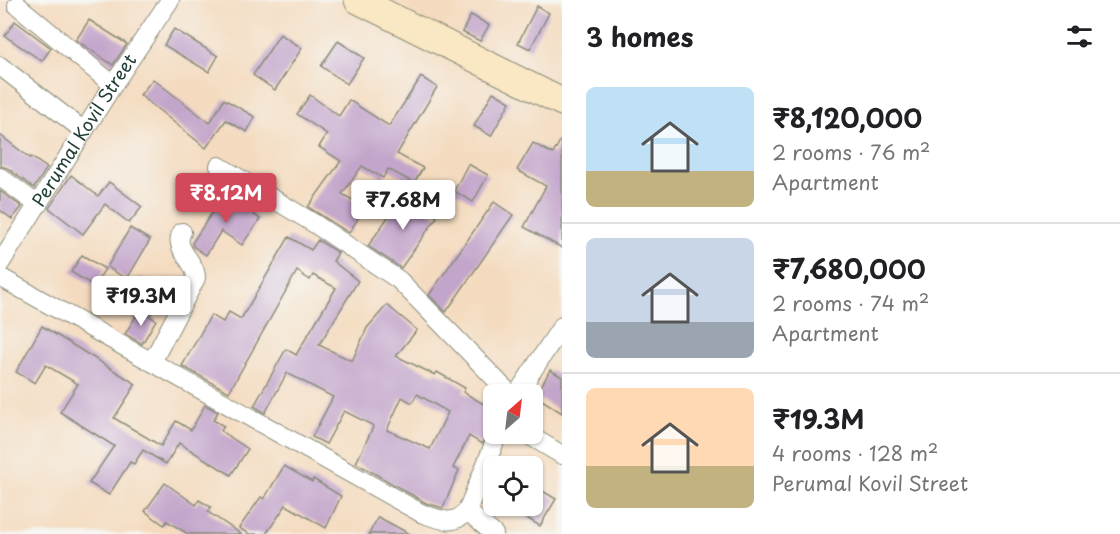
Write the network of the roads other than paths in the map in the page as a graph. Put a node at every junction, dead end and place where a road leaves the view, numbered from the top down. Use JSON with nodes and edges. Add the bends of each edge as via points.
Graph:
{"nodes":[{"id":1,"x":170,"y":0,"type":"edge"},
{"id":2,"x":358,"y":0,"type":"edge"},
{"id":3,"x":17,"y":5,"type":"dead end"},
{"id":4,"x":0,"y":66,"type":"edge"},
{"id":5,"x":113,"y":85,"type":"junction"},
{"id":6,"x":562,"y":102,"type":"edge"},
{"id":7,"x":84,"y":131,"type":"junction"},
{"id":8,"x":219,"y":166,"type":"dead end"},
{"id":9,"x":0,"y":177,"type":"edge"},
{"id":10,"x":38,"y":205,"type":"junction"},
{"id":11,"x":182,"y":232,"type":"dead end"},
{"id":12,"x":2,"y":256,"type":"edge"},
{"id":13,"x":0,"y":277,"type":"edge"},
{"id":14,"x":562,"y":326,"type":"edge"},
{"id":15,"x":152,"y":362,"type":"junction"},
{"id":16,"x":500,"y":384,"type":"edge"},
{"id":17,"x":524,"y":384,"type":"edge"},
{"id":18,"x":494,"y":444,"type":"edge"},
{"id":19,"x":543,"y":444,"type":"edge"},
{"id":20,"x":562,"y":455,"type":"edge"},
{"id":21,"x":467,"y":511,"type":"junction"},
{"id":22,"x":494,"y":534,"type":"edge"}],
"edges":[{"from":1,"to":5,"type":"street","name":"Perumal Kovil Street"},
{"from":2,"to":6,"type":"street"},
{"from":3,"to":5,"type":"street"},
{"from":4,"to":7,"type":"street"},
{"from":5,"to":7,"type":"street","name":"Perumal Kovil Street"},
{"from":7,"to":10,"type":"street","name":"Perumal Kovil Street"},
{"from":8,"to":16,"type":"street","via":[[399,280]]},
{"from":9,"to":10,"type":"street"},
{"from":10,"to":12,"type":"street","name":"Perumal Kovil Street"},
{"from":11,"to":15,"type":"street","via":[[179,244],[194,265],[196,278]]},
{"from":13,"to":15,"type":"street"},
{"from":14,"to":17,"type":"street"},
{"from":15,"to":21,"type":"street","via":[[421,513],[453,521]]},
{"from":18,"to":21,"type":"street"},
{"from":19,"to":20,"type":"street"},
{"from":21,"to":22,"type":"street"}]}
